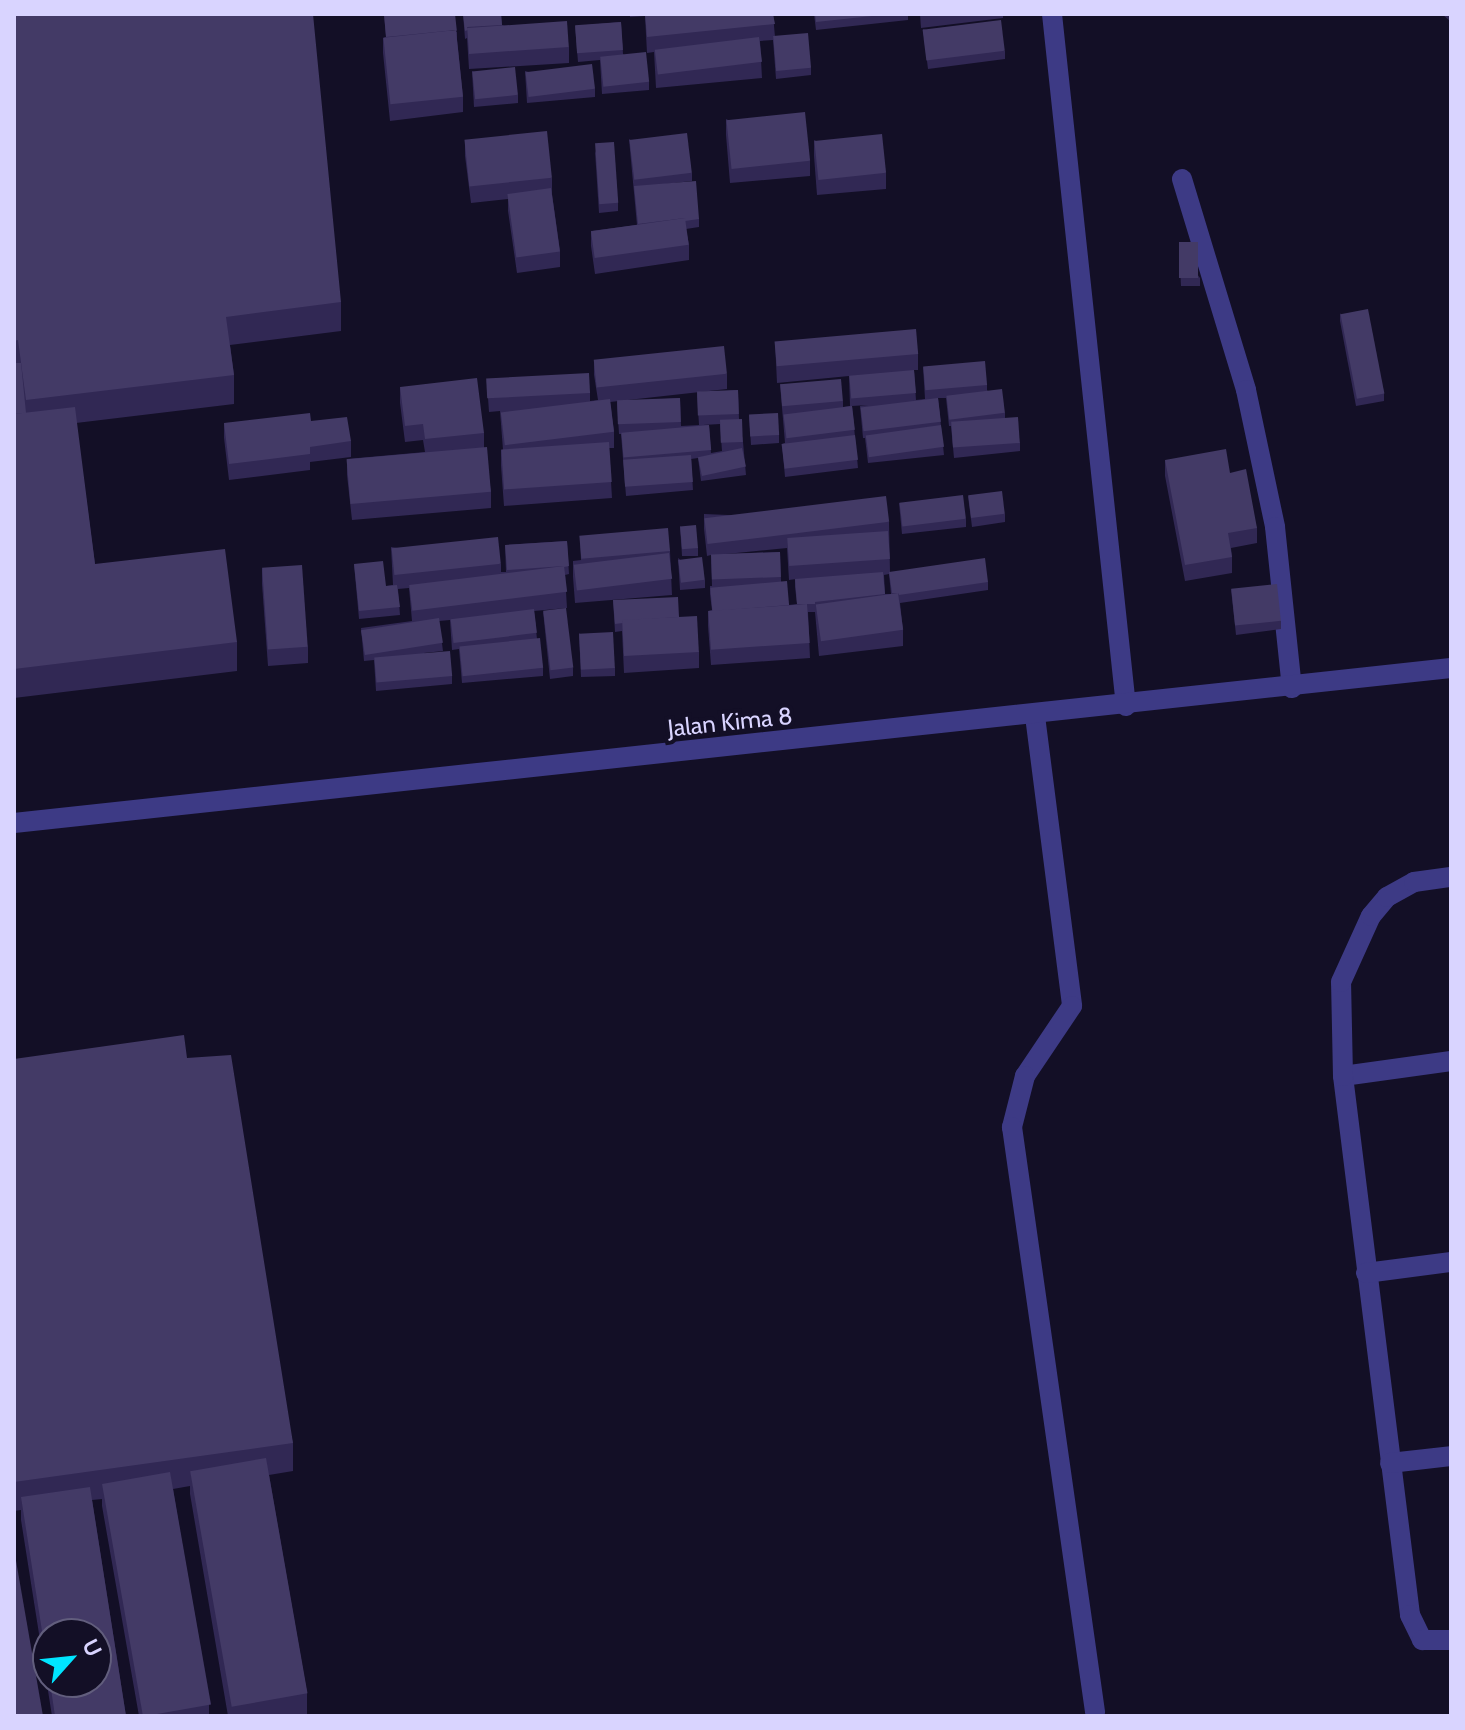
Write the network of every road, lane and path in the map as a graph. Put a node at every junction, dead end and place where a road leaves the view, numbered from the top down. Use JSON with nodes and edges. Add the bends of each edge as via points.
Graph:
{"nodes":[{"id":1,"x":1052,"y":14,"type":"edge"},
{"id":2,"x":1182,"y":179,"type":"dead end"},
{"id":3,"x":1451,"y":668,"type":"edge"},
{"id":4,"x":1292,"y":688,"type":"junction"},
{"id":5,"x":1126,"y":706,"type":"junction"},
{"id":6,"x":1035,"y":716,"type":"junction"},
{"id":7,"x":14,"y":823,"type":"edge"},
{"id":8,"x":1451,"y":877,"type":"edge"},
{"id":9,"x":1451,"y":1061,"type":"edge"},
{"id":10,"x":1343,"y":1076,"type":"junction"},
{"id":11,"x":1451,"y":1262,"type":"edge"},
{"id":12,"x":1366,"y":1273,"type":"junction"},
{"id":13,"x":1451,"y":1456,"type":"edge"},
{"id":14,"x":1390,"y":1463,"type":"junction"},
{"id":15,"x":1451,"y":1640,"type":"edge"},
{"id":16,"x":1095,"y":1712,"type":"dead end"}],
"edges":[{"from":1,"to":5,"type":"street"},
{"from":2,"to":4,"type":"street","via":[[1253,420],[1275,527]]},
{"from":3,"to":4,"type":"street","name":"Jalan Kima 8"},
{"from":4,"to":5,"type":"street","name":"Jalan Kima 8"},
{"from":5,"to":6,"type":"street","name":"Jalan Kima 8"},
{"from":6,"to":7,"type":"street","name":"Jalan Kima 8"},
{"from":6,"to":16,"type":"street","via":[[1072,1006],[1025,1076],[1012,1127]]},
{"from":8,"to":10,"type":"street","via":[[1414,882],[1387,897],[1371,916],[1341,982]]},
{"from":9,"to":10,"type":"street"},
{"from":10,"to":12,"type":"street"},
{"from":11,"to":12,"type":"street"},
{"from":12,"to":14,"type":"street"},
{"from":13,"to":14,"type":"street"},
{"from":14,"to":15,"type":"street","via":[[1415,1634],[1432,1642]]}]}
